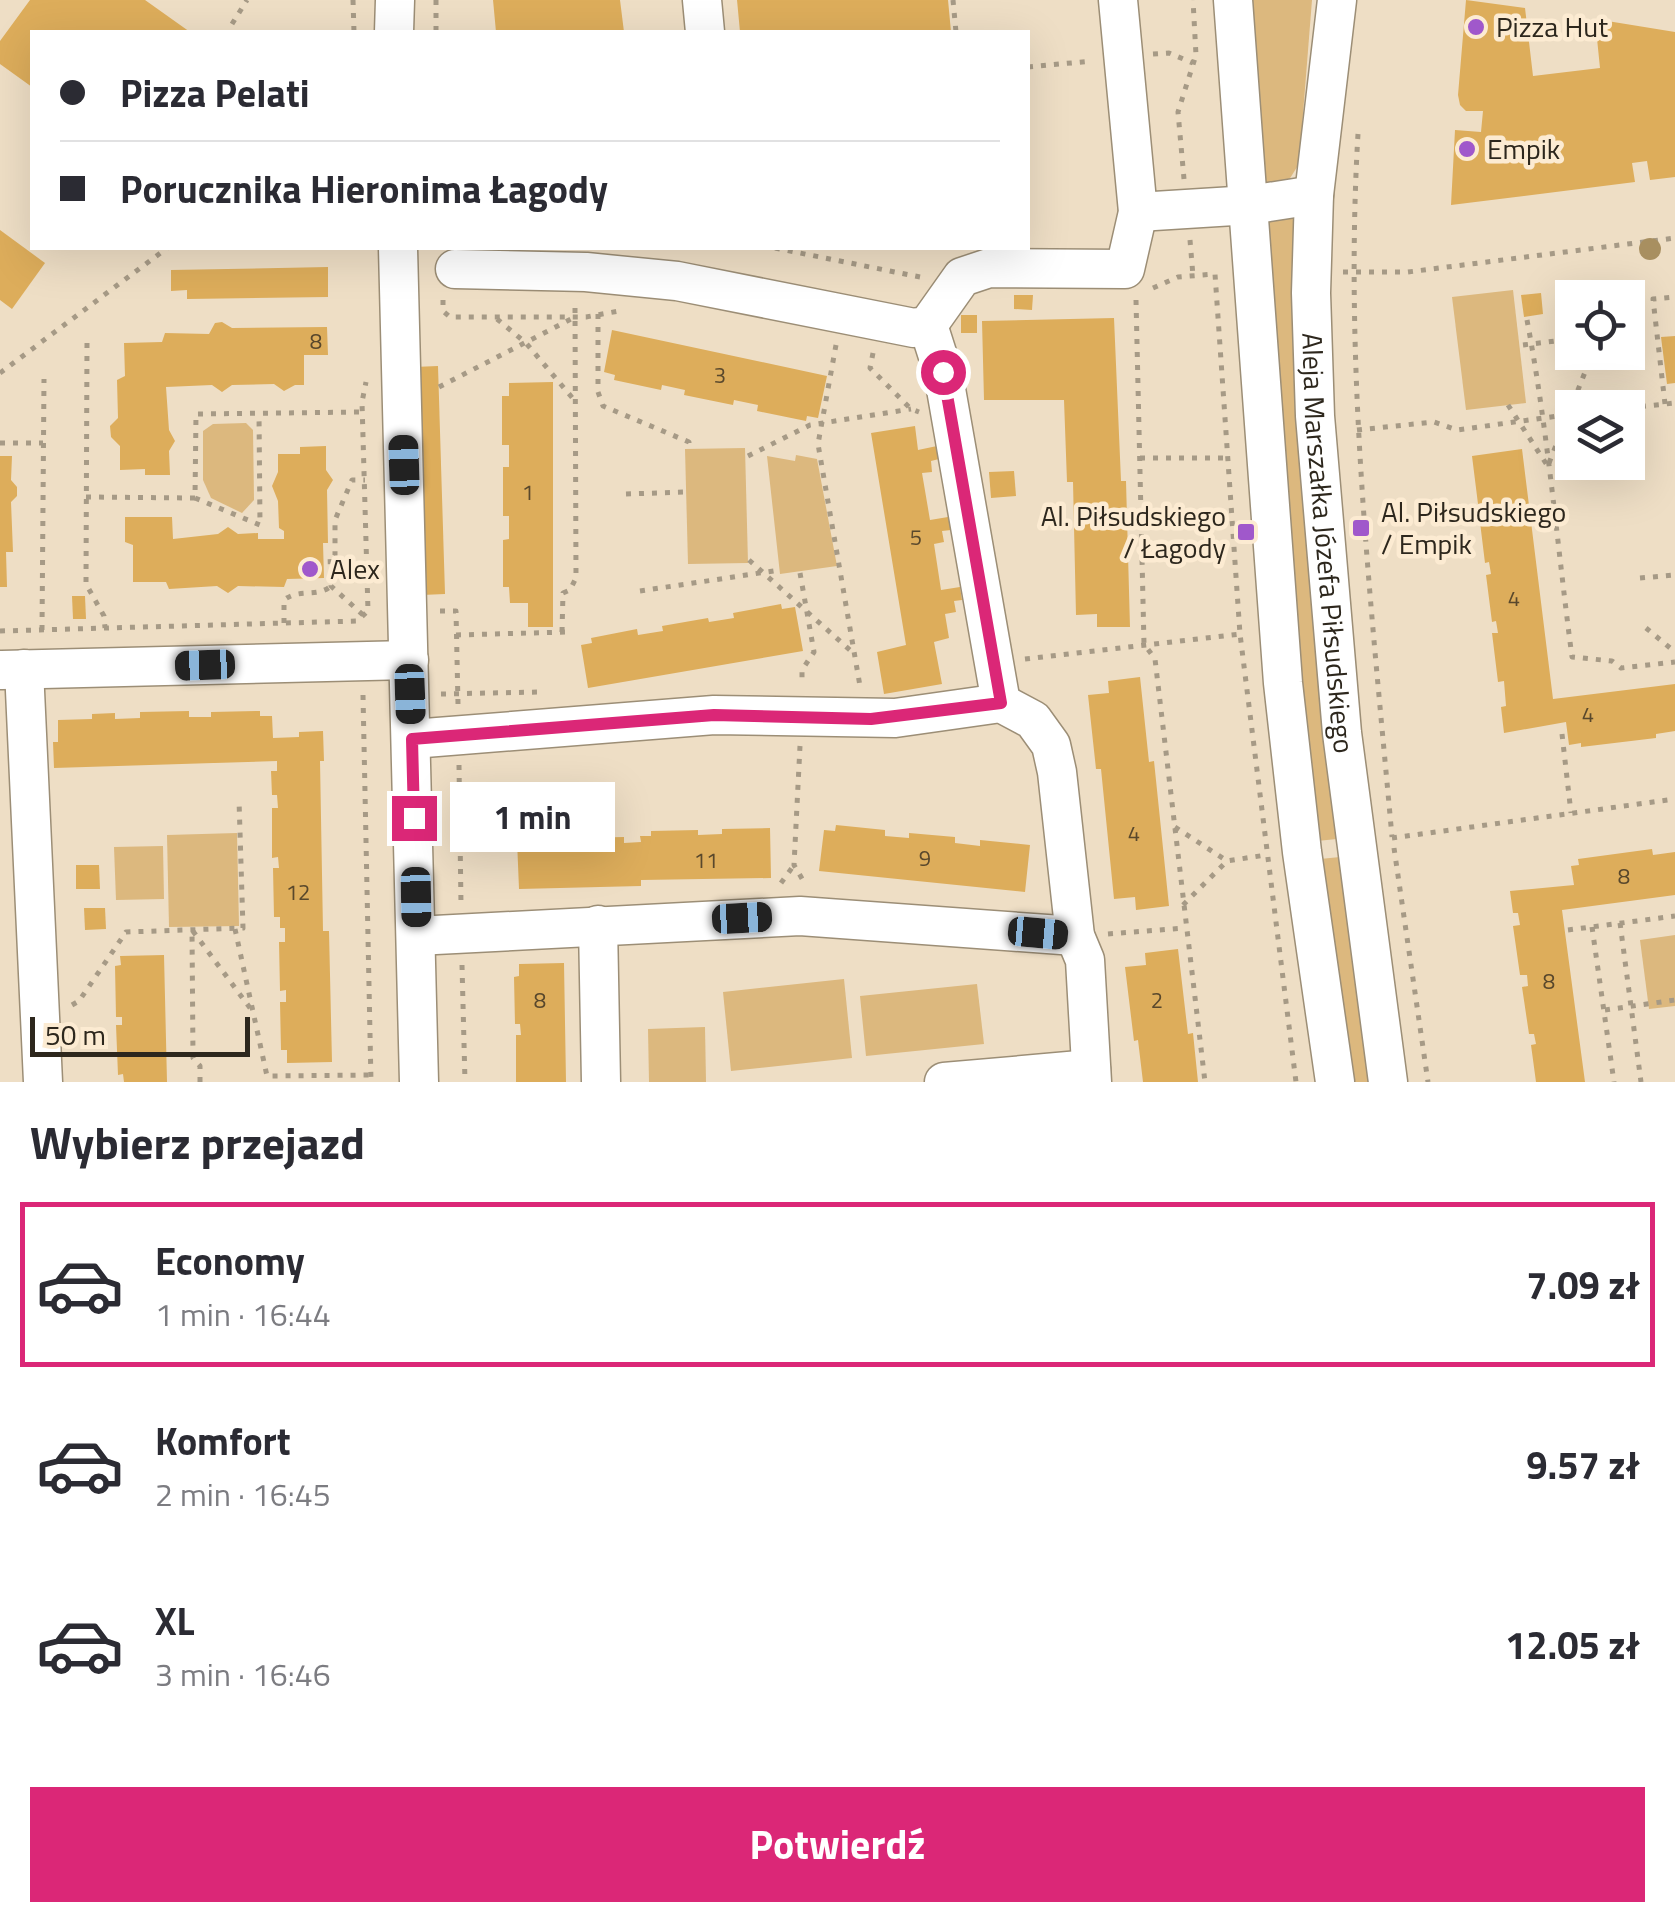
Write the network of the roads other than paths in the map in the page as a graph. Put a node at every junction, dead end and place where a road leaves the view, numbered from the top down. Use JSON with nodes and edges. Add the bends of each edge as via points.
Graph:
{"nodes":[{"id":1,"x":395,"y":0,"type":"edge"},
{"id":2,"x":702,"y":0,"type":"edge"},
{"id":3,"x":1118,"y":0,"type":"edge"},
{"id":4,"x":1233,"y":0,"type":"edge"},
{"id":5,"x":1337,"y":0,"type":"edge"},
{"id":6,"x":394,"y":30,"type":"edge"},
{"id":7,"x":705,"y":30,"type":"edge"},
{"id":8,"x":1314,"y":194,"type":"junction"},
{"id":9,"x":1250,"y":205,"type":"junction"},
{"id":10,"x":1138,"y":212,"type":"junction"},
{"id":11,"x":398,"y":250,"type":"edge"},
{"id":12,"x":627,"y":277,"type":"edge"},
{"id":13,"x":448,"y":282,"type":"road end"},
{"id":14,"x":928,"y":325,"type":"junction"},
{"id":15,"x":12,"y":670,"type":"edge"},
{"id":16,"x":410,"y":677,"type":"junction"},
{"id":17,"x":1001,"y":703,"type":"junction"},
{"id":18,"x":412,"y":739,"type":"junction"},
{"id":19,"x":598,"y":925,"type":"junction"},
{"id":20,"x":416,"y":936,"type":"junction"},
{"id":21,"x":1075,"y":936,"type":"junction"},
{"id":22,"x":1091,"y":1076,"type":"edge"},
{"id":23,"x":42,"y":1082,"type":"edge"},
{"id":24,"x":419,"y":1082,"type":"edge"},
{"id":25,"x":602,"y":1082,"type":"edge"},
{"id":26,"x":944,"y":1082,"type":"edge"},
{"id":27,"x":1335,"y":1082,"type":"edge"},
{"id":28,"x":1388,"y":1082,"type":"edge"}],
"edges":[{"from":1,"to":6,"type":"street"},
{"from":2,"to":7,"type":"street"},
{"from":3,"to":10,"type":"street"},
{"from":4,"to":9,"type":"street","name":"Aleja Marszałka Józefa Piłsudskiego"},
{"from":5,"to":8,"type":"street","name":"Aleja Marszałka Józefa Piłsudskiego"},
{"from":8,"to":9,"type":"street"},
{"from":8,"to":28,"type":"street","name":"Aleja Marszałka Józefa Piłsudskiego","via":[[1315,416],[1330,628]]},
{"from":9,"to":10,"type":"street"},
{"from":9,"to":27,"type":"street","name":"Aleja Marszałka Józefa Piłsudskiego","via":[[1283,683]]},
{"from":10,"to":14,"type":"street","via":[[1131,282],[990,268],[962,277]]},
{"from":11,"to":16,"type":"street"},
{"from":12,"to":13,"type":"street","via":[[586,272]]},
{"from":12,"to":14,"type":"street","via":[[881,323]]},
{"from":14,"to":17,"type":"street","via":[[943,372]]},
{"from":15,"to":16,"type":"street"},
{"from":15,"to":23,"type":"street"},
{"from":16,"to":18,"type":"street"},
{"from":17,"to":18,"type":"street","via":[[871,719],[714,715]]},
{"from":17,"to":21,"type":"street","via":[[1042,727],[1051,745]]},
{"from":18,"to":20,"type":"street"},
{"from":19,"to":20,"type":"street"},
{"from":19,"to":21,"type":"street","via":[[822,916]]},
{"from":19,"to":25,"type":"street"},
{"from":20,"to":24,"type":"street"},
{"from":21,"to":22,"type":"street","via":[[1085,960]]},
{"from":22,"to":26,"type":"street"}]}
